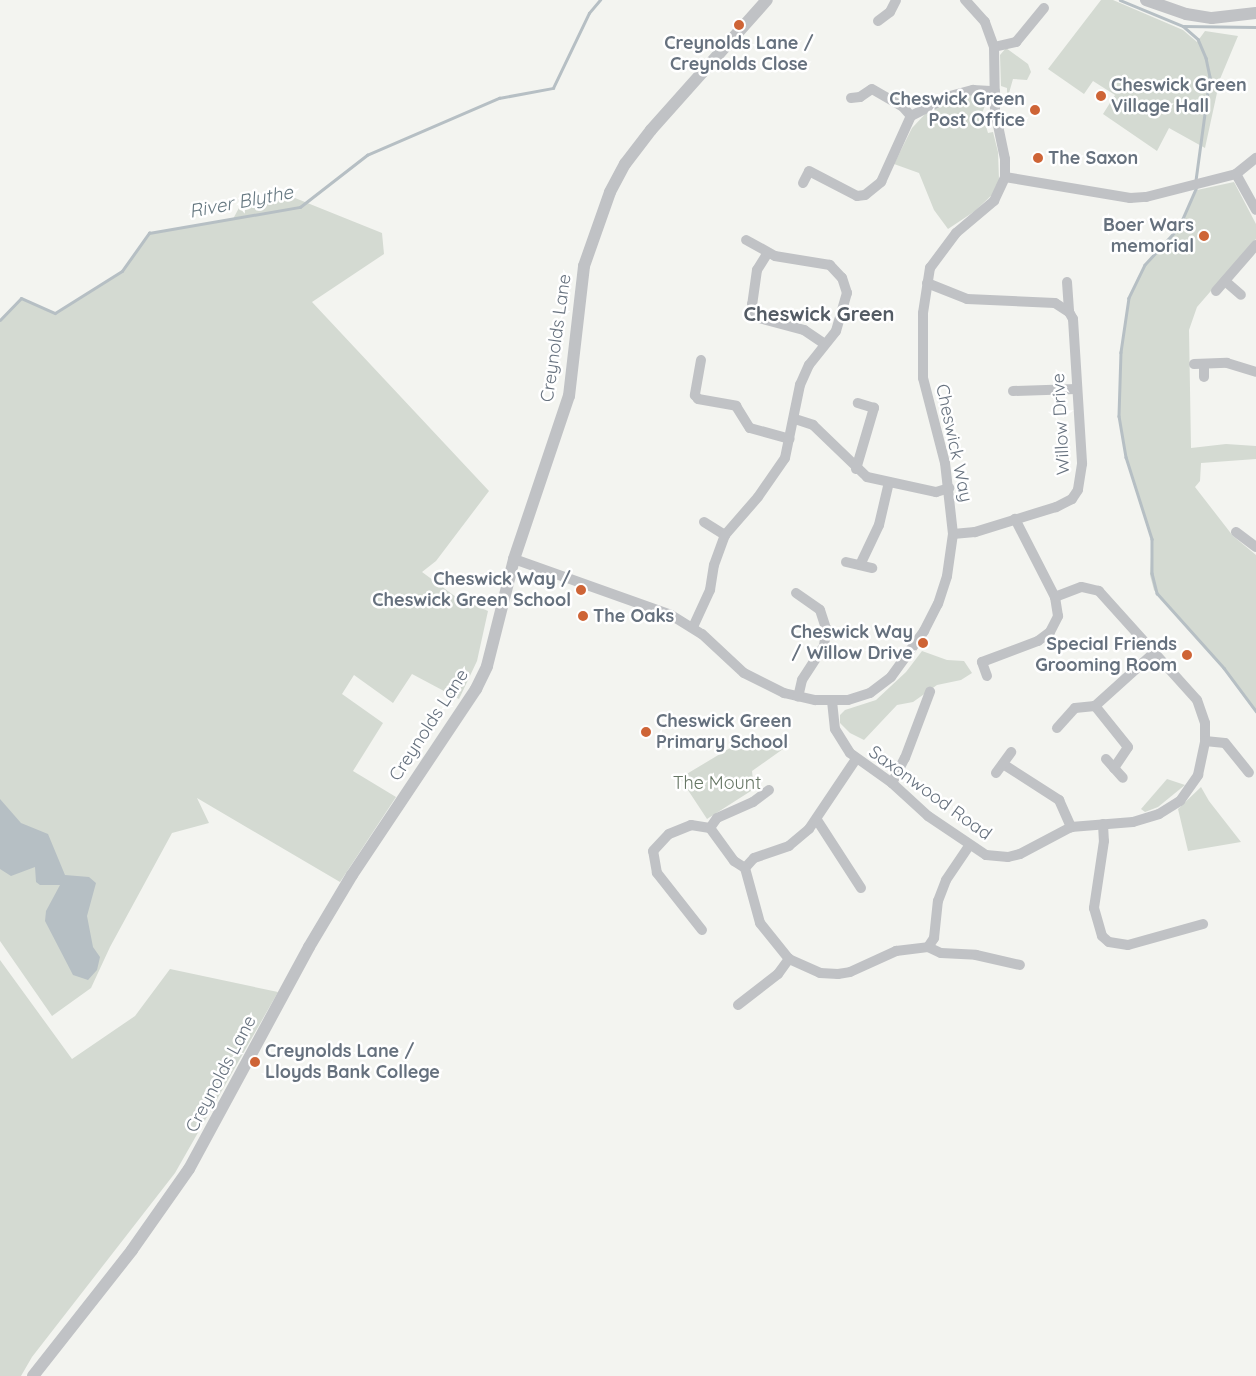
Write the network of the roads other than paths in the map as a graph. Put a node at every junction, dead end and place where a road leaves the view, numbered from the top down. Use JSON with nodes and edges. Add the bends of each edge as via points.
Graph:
{"nodes":[{"id":1,"x":766,"y":0,"type":"edge"},
{"id":2,"x":896,"y":0,"type":"edge"},
{"id":3,"x":965,"y":0,"type":"edge"},
{"id":4,"x":1146,"y":0,"type":"edge"},
{"id":5,"x":1044,"y":8,"type":"dead end"},
{"id":6,"x":1256,"y":14,"type":"edge"},
{"id":7,"x":878,"y":21,"type":"dead end"},
{"id":8,"x":994,"y":47,"type":"junction"},
{"id":9,"x":995,"y":91,"type":"junction"},
{"id":10,"x":851,"y":98,"type":"dead end"},
{"id":11,"x":911,"y":116,"type":"junction"},
{"id":12,"x":1256,"y":158,"type":"edge"},
{"id":13,"x":1236,"y":174,"type":"junction"},
{"id":14,"x":1005,"y":177,"type":"junction"},
{"id":15,"x":803,"y":183,"type":"dead end"},
{"id":16,"x":1256,"y":210,"type":"edge"},
{"id":17,"x":746,"y":240,"type":"dead end"},
{"id":18,"x":1256,"y":244,"type":"edge"},
{"id":19,"x":768,"y":254,"type":"junction"},
{"id":20,"x":1225,"y":281,"type":"junction"},
{"id":21,"x":1067,"y":282,"type":"dead end"},
{"id":22,"x":927,"y":283,"type":"junction"},
{"id":23,"x":1216,"y":291,"type":"dead end"},
{"id":24,"x":1241,"y":295,"type":"dead end"},
{"id":25,"x":1069,"y":312,"type":"junction"},
{"id":26,"x":825,"y":344,"type":"junction"},
{"id":27,"x":701,"y":360,"type":"dead end"},
{"id":28,"x":1256,"y":372,"type":"edge"},
{"id":29,"x":1204,"y":377,"type":"dead end"},
{"id":30,"x":1076,"y":388,"type":"junction"},
{"id":31,"x":1013,"y":391,"type":"dead end"},
{"id":32,"x":858,"y":403,"type":"dead end"},
{"id":33,"x":795,"y":419,"type":"junction"},
{"id":34,"x":790,"y":439,"type":"junction"},
{"id":35,"x":856,"y":469,"type":"junction"},
{"id":36,"x":889,"y":482,"type":"junction"},
{"id":37,"x":949,"y":488,"type":"junction"},
{"id":38,"x":1015,"y":519,"type":"junction"},
{"id":39,"x":704,"y":522,"type":"dead end"},
{"id":40,"x":1236,"y":532,"type":"dead end"},
{"id":41,"x":953,"y":534,"type":"junction"},
{"id":42,"x":725,"y":535,"type":"junction"},
{"id":43,"x":1256,"y":546,"type":"edge"},
{"id":44,"x":514,"y":559,"type":"junction"},
{"id":45,"x":846,"y":562,"type":"dead end"},
{"id":46,"x":860,"y":565,"type":"junction"},
{"id":47,"x":872,"y":568,"type":"dead end"},
{"id":48,"x":796,"y":593,"type":"dead end"},
{"id":49,"x":1055,"y":597,"type":"junction"},
{"id":50,"x":693,"y":627,"type":"junction"},
{"id":51,"x":1155,"y":652,"type":"junction"},
{"id":52,"x":987,"y":676,"type":"dead end"},
{"id":53,"x":930,"y":692,"type":"dead end"},
{"id":54,"x":798,"y":697,"type":"junction"},
{"id":55,"x":832,"y":702,"type":"junction"},
{"id":56,"x":1095,"y":706,"type":"junction"},
{"id":57,"x":1057,"y":728,"type":"dead end"},
{"id":58,"x":1205,"y":741,"type":"junction"},
{"id":59,"x":1011,"y":752,"type":"dead end"},
{"id":60,"x":856,"y":759,"type":"junction"},
{"id":61,"x":1106,"y":760,"type":"dead end"},
{"id":62,"x":1003,"y":764,"type":"junction"},
{"id":63,"x":1114,"y":768,"type":"junction"},
{"id":64,"x":996,"y":773,"type":"dead end"},
{"id":65,"x":1249,"y":773,"type":"dead end"},
{"id":66,"x":1123,"y":778,"type":"dead end"},
{"id":67,"x":892,"y":783,"type":"junction"},
{"id":68,"x":769,"y":790,"type":"dead end"},
{"id":69,"x":817,"y":820,"type":"junction"},
{"id":70,"x":1103,"y":824,"type":"junction"},
{"id":71,"x":1070,"y":827,"type":"junction"},
{"id":72,"x":710,"y":828,"type":"junction"},
{"id":73,"x":969,"y":846,"type":"junction"},
{"id":74,"x":745,"y":868,"type":"junction"},
{"id":75,"x":861,"y":888,"type":"dead end"},
{"id":76,"x":1203,"y":924,"type":"dead end"},
{"id":77,"x":702,"y":930,"type":"dead end"},
{"id":78,"x":928,"y":947,"type":"junction"},
{"id":79,"x":789,"y":959,"type":"junction"},
{"id":80,"x":1020,"y":965,"type":"dead end"},
{"id":81,"x":738,"y":1005,"type":"dead end"},
{"id":82,"x":33,"y":1376,"type":"edge"}],
"edges":[{"from":1,"to":44,"type":"street","name":"Creynolds Lane","via":[[651,130],[625,164],[610,192],[584,266],[569,396]]},
{"from":2,"to":7,"type":"street","via":[[890,12]]},
{"from":3,"to":8,"type":"street","name":"Cheswick Way","via":[[985,22]]},
{"from":4,"to":6,"type":"street","via":[[1186,14],[1212,18]]},
{"from":5,"to":8,"type":"street","via":[[1016,42]]},
{"from":8,"to":9,"type":"street","name":"Cheswick Way"},
{"from":9,"to":11,"type":"street","via":[[973,90],[950,96]]},
{"from":9,"to":14,"type":"street","name":"Cheswick Way","via":[[997,120],[1006,159]]},
{"from":10,"to":11,"type":"street","via":[[860,97],[872,89],[902,106]]},
{"from":11,"to":15,"type":"street","via":[[881,182],[865,195],[857,196],[809,171]]},
{"from":12,"to":13,"type":"street"},
{"from":13,"to":14,"type":"street","via":[[1170,193],[1130,198]]},
{"from":13,"to":16,"type":"street"},
{"from":14,"to":22,"type":"street","name":"Cheswick Way","via":[[994,201],[956,233],[936,256]]},
{"from":17,"to":19,"type":"street"},
{"from":18,"to":20,"type":"street"},
{"from":19,"to":26,"type":"street","via":[[757,270],[752,304],[754,311],[759,318],[804,330]]},
{"from":19,"to":26,"type":"street","via":[[830,265],[842,278],[847,293],[843,309],[836,331]]},
{"from":20,"to":23,"type":"street"},
{"from":20,"to":24,"type":"street"},
{"from":21,"to":25,"type":"street","name":"Willow Drive"},
{"from":22,"to":25,"type":"street","via":[[967,299],[1055,303]]},
{"from":22,"to":37,"type":"street","name":"Cheswick Way","via":[[922,330],[923,378]]},
{"from":25,"to":30,"type":"street","name":"Willow Drive","via":[[1073,319]]},
{"from":26,"to":33,"type":"street","via":[[809,365],[800,385]]},
{"from":27,"to":34,"type":"street","via":[[695,395],[698,399],[736,406],[750,428]]},
{"from":28,"to":29,"type":"street","via":[[1227,364],[1199,364]]},
{"from":30,"to":31,"type":"street"},
{"from":30,"to":38,"type":"street","name":"Willow Drive","via":[[1082,464],[1080,487],[1064,504]]},
{"from":32,"to":35,"type":"street","via":[[874,408]]},
{"from":33,"to":34,"type":"street"},
{"from":33,"to":35,"type":"street","via":[[813,425]]},
{"from":34,"to":42,"type":"street","via":[[773,476]]},
{"from":35,"to":36,"type":"street","via":[[867,477]]},
{"from":36,"to":37,"type":"street","via":[[936,492]]},
{"from":36,"to":46,"type":"street","via":[[879,524]]},
{"from":37,"to":41,"type":"street","name":"Cheswick Way"},
{"from":38,"to":41,"type":"street","name":"Willow Drive","via":[[975,532]]},
{"from":38,"to":49,"type":"street"},
{"from":39,"to":42,"type":"street"},
{"from":40,"to":43,"type":"street"},
{"from":41,"to":55,"type":"street","name":"Cheswick Way","via":[[947,576],[938,604],[911,651],[881,686],[860,698]]},
{"from":42,"to":50,"type":"street","via":[[710,590]]},
{"from":44,"to":50,"type":"street","name":"Cheswick Way","via":[[671,615]]},
{"from":44,"to":82,"type":"street","name":"Creynolds Lane","via":[[495,641],[476,689],[352,875],[189,1169],[132,1250]]},
{"from":45,"to":46,"type":"street"},
{"from":46,"to":47,"type":"street"},
{"from":48,"to":54,"type":"street","via":[[820,610],[826,628],[824,646],[802,680]]},
{"from":49,"to":51,"type":"street","name":"Saxonwood Road","via":[[1081,586],[1099,591]]},
{"from":49,"to":52,"type":"street","via":[[1058,616],[1050,632],[1038,641],[982,662]]},
{"from":50,"to":54,"type":"street","name":"Cheswick Way","via":[[744,673],[772,689]]},
{"from":51,"to":56,"type":"street"},
{"from":51,"to":58,"type":"street","name":"Saxonwood Road","via":[[1197,700],[1205,723]]},
{"from":53,"to":67,"type":"street"},
{"from":54,"to":55,"type":"street","name":"Cheswick Way"},
{"from":55,"to":60,"type":"street","name":"Saxonwood Road","via":[[835,729]]},
{"from":56,"to":57,"type":"street","via":[[1075,708]]},
{"from":56,"to":63,"type":"street","via":[[1128,747]]},
{"from":58,"to":65,"type":"street","via":[[1225,743]]},
{"from":58,"to":70,"type":"street","name":"Saxonwood Road","via":[[1198,776],[1180,800],[1147,819]]},
{"from":59,"to":62,"type":"street"},
{"from":60,"to":67,"type":"street","name":"Saxonwood Road"},
{"from":60,"to":69,"type":"street"},
{"from":61,"to":63,"type":"street"},
{"from":62,"to":64,"type":"street"},
{"from":62,"to":71,"type":"street","via":[[1059,800]]},
{"from":63,"to":66,"type":"street"},
{"from":67,"to":73,"type":"street","name":"Saxonwood Road","via":[[928,816]]},
{"from":68,"to":72,"type":"street","via":[[753,802],[717,818]]},
{"from":69,"to":74,"type":"street","via":[[789,846],[754,858]]},
{"from":69,"to":75,"type":"street"},
{"from":70,"to":71,"type":"street","name":"Saxonwood Road"},
{"from":70,"to":76,"type":"street","via":[[1104,841],[1094,908],[1102,936],[1109,942],[1128,945]]},
{"from":71,"to":73,"type":"street","name":"Saxonwood Road","via":[[1008,857],[986,855]]},
{"from":72,"to":74,"type":"street","via":[[734,861]]},
{"from":72,"to":77,"type":"street","via":[[682,826],[659,843],[652,857],[657,873]]},
{"from":73,"to":78,"type":"street","via":[[946,880],[938,901],[934,938]]},
{"from":74,"to":79,"type":"street","via":[[760,923]]},
{"from":78,"to":79,"type":"street","via":[[896,951],[850,972],[838,974],[812,970]]},
{"from":78,"to":80,"type":"street","via":[[941,953],[976,955]]},
{"from":79,"to":81,"type":"street","via":[[778,974]]}]}
